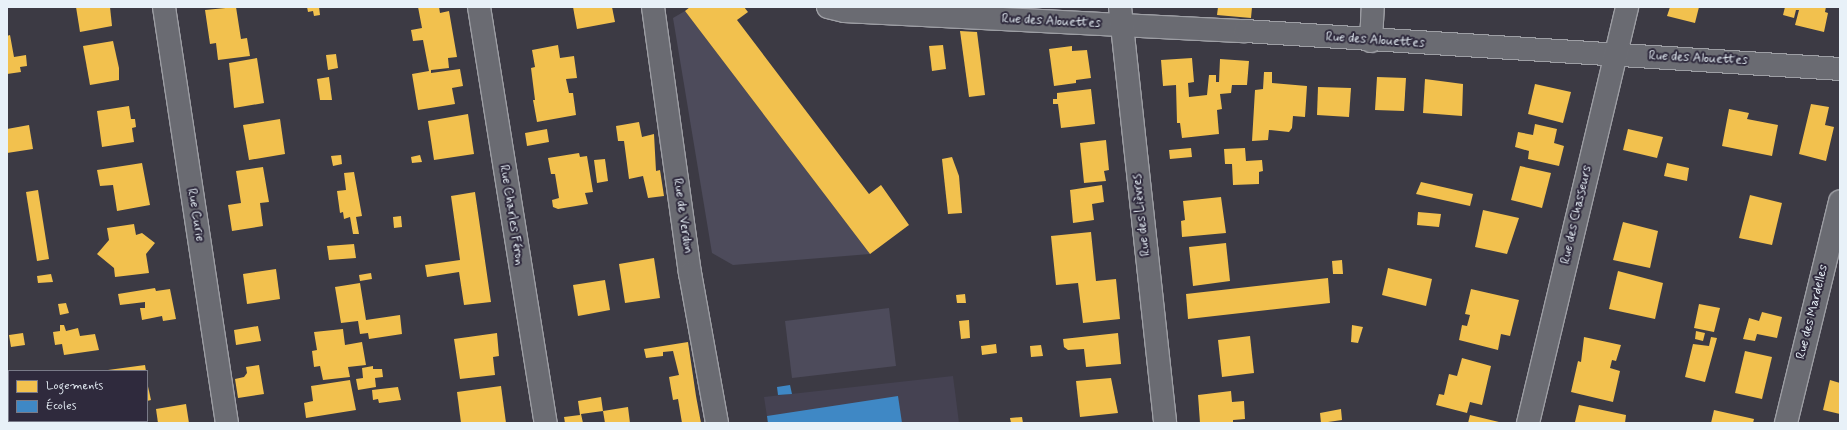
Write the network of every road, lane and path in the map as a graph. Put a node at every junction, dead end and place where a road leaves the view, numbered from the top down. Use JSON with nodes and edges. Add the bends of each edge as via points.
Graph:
{"nodes":[{"id":1,"x":164,"y":7,"type":"edge"},
{"id":2,"x":479,"y":7,"type":"edge"},
{"id":3,"x":653,"y":7,"type":"edge"},
{"id":4,"x":828,"y":7,"type":"edge"},
{"id":5,"x":1373,"y":7,"type":"edge"},
{"id":6,"x":1627,"y":7,"type":"edge"},
{"id":7,"x":1121,"y":17,"type":"edge"},
{"id":8,"x":1371,"y":41,"type":"junction"},
{"id":9,"x":1617,"y":54,"type":"junction"},
{"id":10,"x":1840,"y":69,"type":"edge"},
{"id":11,"x":1840,"y":201,"type":"edge"},
{"id":12,"x":227,"y":423,"type":"edge"},
{"id":13,"x":546,"y":423,"type":"edge"},
{"id":14,"x":718,"y":423,"type":"edge"},
{"id":15,"x":1165,"y":423,"type":"edge"},
{"id":16,"x":1528,"y":423,"type":"edge"},
{"id":17,"x":1786,"y":423,"type":"edge"}],
"edges":[{"from":1,"to":12,"type":"street","name":"Rue Curie"},
{"from":2,"to":13,"type":"street","name":"Rue Charles Féron"},
{"from":3,"to":14,"type":"street","name":"Rue de Verdun","via":[[690,273]]},
{"from":4,"to":7,"type":"street","name":"Rue des Alouettes","via":[[844,12],[909,15]]},
{"from":5,"to":8,"type":"street"},
{"from":6,"to":9,"type":"street","name":"Rue des Chasseurs"},
{"from":7,"to":8,"type":"street","name":"Rue des Alouettes","via":[[1245,31]]},
{"from":7,"to":15,"type":"street","name":"Rue des Lièvres"},
{"from":8,"to":9,"type":"street","name":"Rue des Alouettes"},
{"from":9,"to":10,"type":"street","name":"Rue des Alouettes"},
{"from":9,"to":16,"type":"street","name":"Rue des Chasseurs"},
{"from":11,"to":17,"type":"street","name":"Rue des Mardelles"}]}
